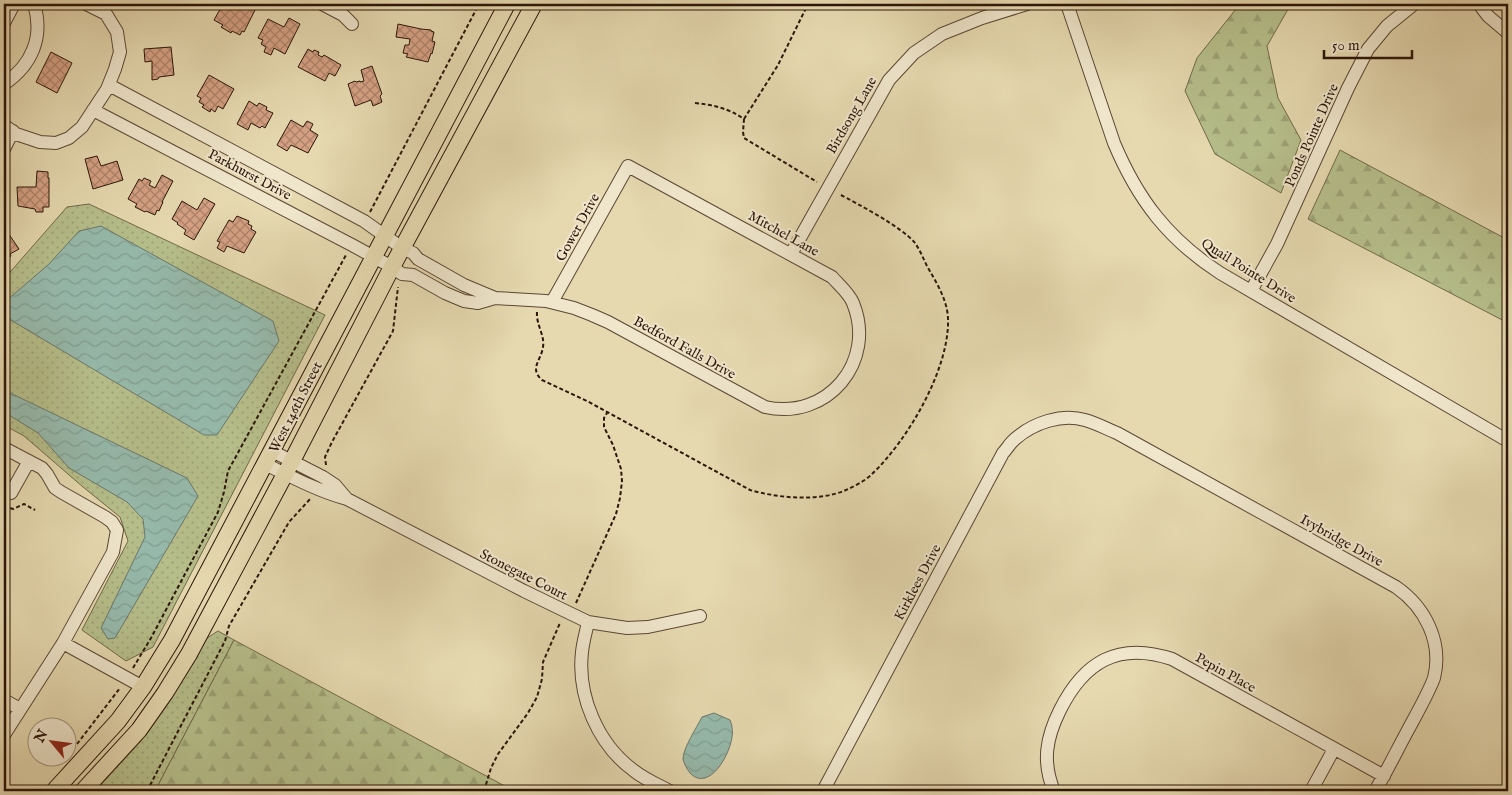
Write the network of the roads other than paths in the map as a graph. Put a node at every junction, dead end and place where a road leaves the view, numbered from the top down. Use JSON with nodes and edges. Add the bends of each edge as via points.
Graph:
{"nodes":[{"id":1,"x":14,"y":4,"type":"edge"},
{"id":2,"x":34,"y":4,"type":"edge"},
{"id":3,"x":86,"y":4,"type":"edge"},
{"id":4,"x":322,"y":4,"type":"edge"},
{"id":5,"x":507,"y":4,"type":"edge"},
{"id":6,"x":534,"y":4,"type":"edge"},
{"id":7,"x":1027,"y":4,"type":"edge"},
{"id":8,"x":1067,"y":4,"type":"edge"},
{"id":9,"x":1414,"y":4,"type":"edge"},
{"id":10,"x":1479,"y":4,"type":"edge"},
{"id":11,"x":4,"y":23,"type":"edge"},
{"id":12,"x":352,"y":24,"type":"dead end"},
{"id":13,"x":1508,"y":33,"type":"edge"},
{"id":14,"x":4,"y":84,"type":"edge"},
{"id":15,"x":109,"y":84,"type":"junction"},
{"id":16,"x":93,"y":110,"type":"junction"},
{"id":17,"x":8,"y":128,"type":"edge"},
{"id":18,"x":4,"y":149,"type":"edge"},
{"id":19,"x":628,"y":166,"type":"joint"},
{"id":20,"x":385,"y":236,"type":"junction"},
{"id":21,"x":402,"y":248,"type":"junction"},
{"id":22,"x":791,"y":254,"type":"junction"},
{"id":23,"x":373,"y":256,"type":"junction"},
{"id":24,"x":392,"y":267,"type":"junction"},
{"id":25,"x":1250,"y":290,"type":"junction"},
{"id":26,"x":495,"y":298,"type":"junction"},
{"id":27,"x":552,"y":302,"type":"junction"},
{"id":28,"x":850,"y":372,"type":"joint"},
{"id":29,"x":1066,"y":418,"type":"joint"},
{"id":30,"x":1508,"y":441,"type":"edge"},
{"id":31,"x":4,"y":448,"type":"edge"},
{"id":32,"x":269,"y":458,"type":"junction"},
{"id":33,"x":28,"y":461,"type":"junction"},
{"id":34,"x":289,"y":467,"type":"junction"},
{"id":35,"x":4,"y":488,"type":"edge"},
{"id":36,"x":700,"y":616,"type":"dead end"},
{"id":37,"x":588,"y":622,"type":"junction"},
{"id":38,"x":63,"y":643,"type":"junction"},
{"id":39,"x":143,"y":687,"type":"junction"},
{"id":40,"x":4,"y":700,"type":"edge"},
{"id":41,"x":20,"y":710,"type":"junction"},
{"id":42,"x":4,"y":735,"type":"edge"},
{"id":43,"x":1334,"y":749,"type":"junction"},
{"id":44,"x":1384,"y":776,"type":"junction"},
{"id":45,"x":54,"y":791,"type":"edge"},
{"id":46,"x":83,"y":791,"type":"edge"},
{"id":47,"x":670,"y":791,"type":"edge"},
{"id":48,"x":823,"y":791,"type":"edge"},
{"id":49,"x":1054,"y":791,"type":"edge"},
{"id":50,"x":1311,"y":791,"type":"edge"},
{"id":51,"x":1376,"y":791,"type":"edge"}],
"edges":[{"from":1,"to":11,"type":"street"},
{"from":2,"to":14,"type":"street","via":[[37,40],[28,60]]},
{"from":3,"to":15,"type":"street","via":[[106,14],[117,32],[120,52]]},
{"from":4,"to":12,"type":"street"},
{"from":5,"to":20,"type":"main road","name":"West 146th Street"},
{"from":6,"to":21,"type":"main road","name":"West 146th Street"},
{"from":7,"to":22,"type":"street","name":"Birdsong Lane","via":[[942,34],[914,53],[888,80]]},
{"from":8,"to":25,"type":"street","name":"Quail Pointe Drive","via":[[1114,143],[1134,187],[1170,233],[1188,250]]},
{"from":9,"to":25,"type":"street","name":"Ponds Pointe Drive","via":[[1387,26],[1368,49],[1277,244]]},
{"from":10,"to":13,"type":"street"},
{"from":15,"to":16,"type":"street"},
{"from":15,"to":20,"type":"street","name":"Parkhurst Drive","via":[[364,221]]},
{"from":16,"to":17,"type":"street","via":[[70,138],[56,143],[40,142]]},
{"from":16,"to":23,"type":"street","name":"Parkhurst Drive"},
{"from":17,"to":18,"type":"street"},
{"from":19,"to":22,"type":"street","name":"Mitchel Lane"},
{"from":19,"to":27,"type":"street","name":"Gower Drive"},
{"from":20,"to":21,"type":"street","name":"Parkhurst Drive"},
{"from":20,"to":23,"type":"main road","name":"West 146th Street"},
{"from":21,"to":24,"type":"main road","name":"West 146th Street"},
{"from":21,"to":26,"type":"street","name":"Bedford Falls Drive","via":[[464,286]]},
{"from":22,"to":28,"type":"street","name":"Mitchel Lane","via":[[832,277],[853,301],[859,331],[857,352]]},
{"from":23,"to":24,"type":"street","name":"Parkhurst Drive"},
{"from":23,"to":32,"type":"main road","name":"West 146th Street"},
{"from":24,"to":26,"type":"street","name":"Bedford Falls Drive","via":[[402,274],[413,274],[464,301],[478,303]]},
{"from":24,"to":34,"type":"main road","name":"West 146th Street"},
{"from":25,"to":30,"type":"street","name":"Quail Pointe Drive"},
{"from":26,"to":27,"type":"street","name":"Bedford Falls Drive"},
{"from":27,"to":28,"type":"street","name":"Bedford Falls Drive","via":[[608,322],[765,407],[786,410],[810,404],[831,393]]},
{"from":29,"to":44,"type":"street","name":"Ivybridge Drive","via":[[1085,420],[1117,434],[1396,587],[1415,603],[1432,630],[1436,664],[1433,678]]},
{"from":29,"to":48,"type":"street","name":"Kirklees Drive","via":[[1026,430],[1003,454]]},
{"from":31,"to":33,"type":"street"},
{"from":32,"to":34,"type":"street","name":"Stonegate Court"},
{"from":32,"to":39,"type":"main road","name":"West 146th Street","via":[[172,640]]},
{"from":33,"to":35,"type":"street","via":[[11,493]]},
{"from":33,"to":38,"type":"street","via":[[42,468],[55,488],[105,517],[116,530],[113,552]]},
{"from":34,"to":37,"type":"street","name":"Stonegate Court","via":[[330,494],[347,499]]},
{"from":34,"to":46,"type":"main road","name":"West 146th Street","via":[[170,686],[139,730]]},
{"from":36,"to":37,"type":"street","name":"Stonegate Court","via":[[648,627],[627,628]]},
{"from":37,"to":47,"type":"street","via":[[582,652],[583,681],[599,730],[634,771]]},
{"from":38,"to":39,"type":"street"},
{"from":38,"to":41,"type":"street"},
{"from":39,"to":45,"type":"main road","name":"West 146th Street","via":[[118,721]]},
{"from":40,"to":41,"type":"street"},
{"from":41,"to":42,"type":"street"},
{"from":43,"to":44,"type":"street","name":"Pepin Place"},
{"from":43,"to":49,"type":"street","name":"Pepin Place","via":[[1172,659],[1157,654],[1129,653],[1100,662],[1071,690],[1047,746],[1048,770]]},
{"from":43,"to":50,"type":"street"},
{"from":44,"to":51,"type":"street","name":"Ivybridge Drive"}]}
